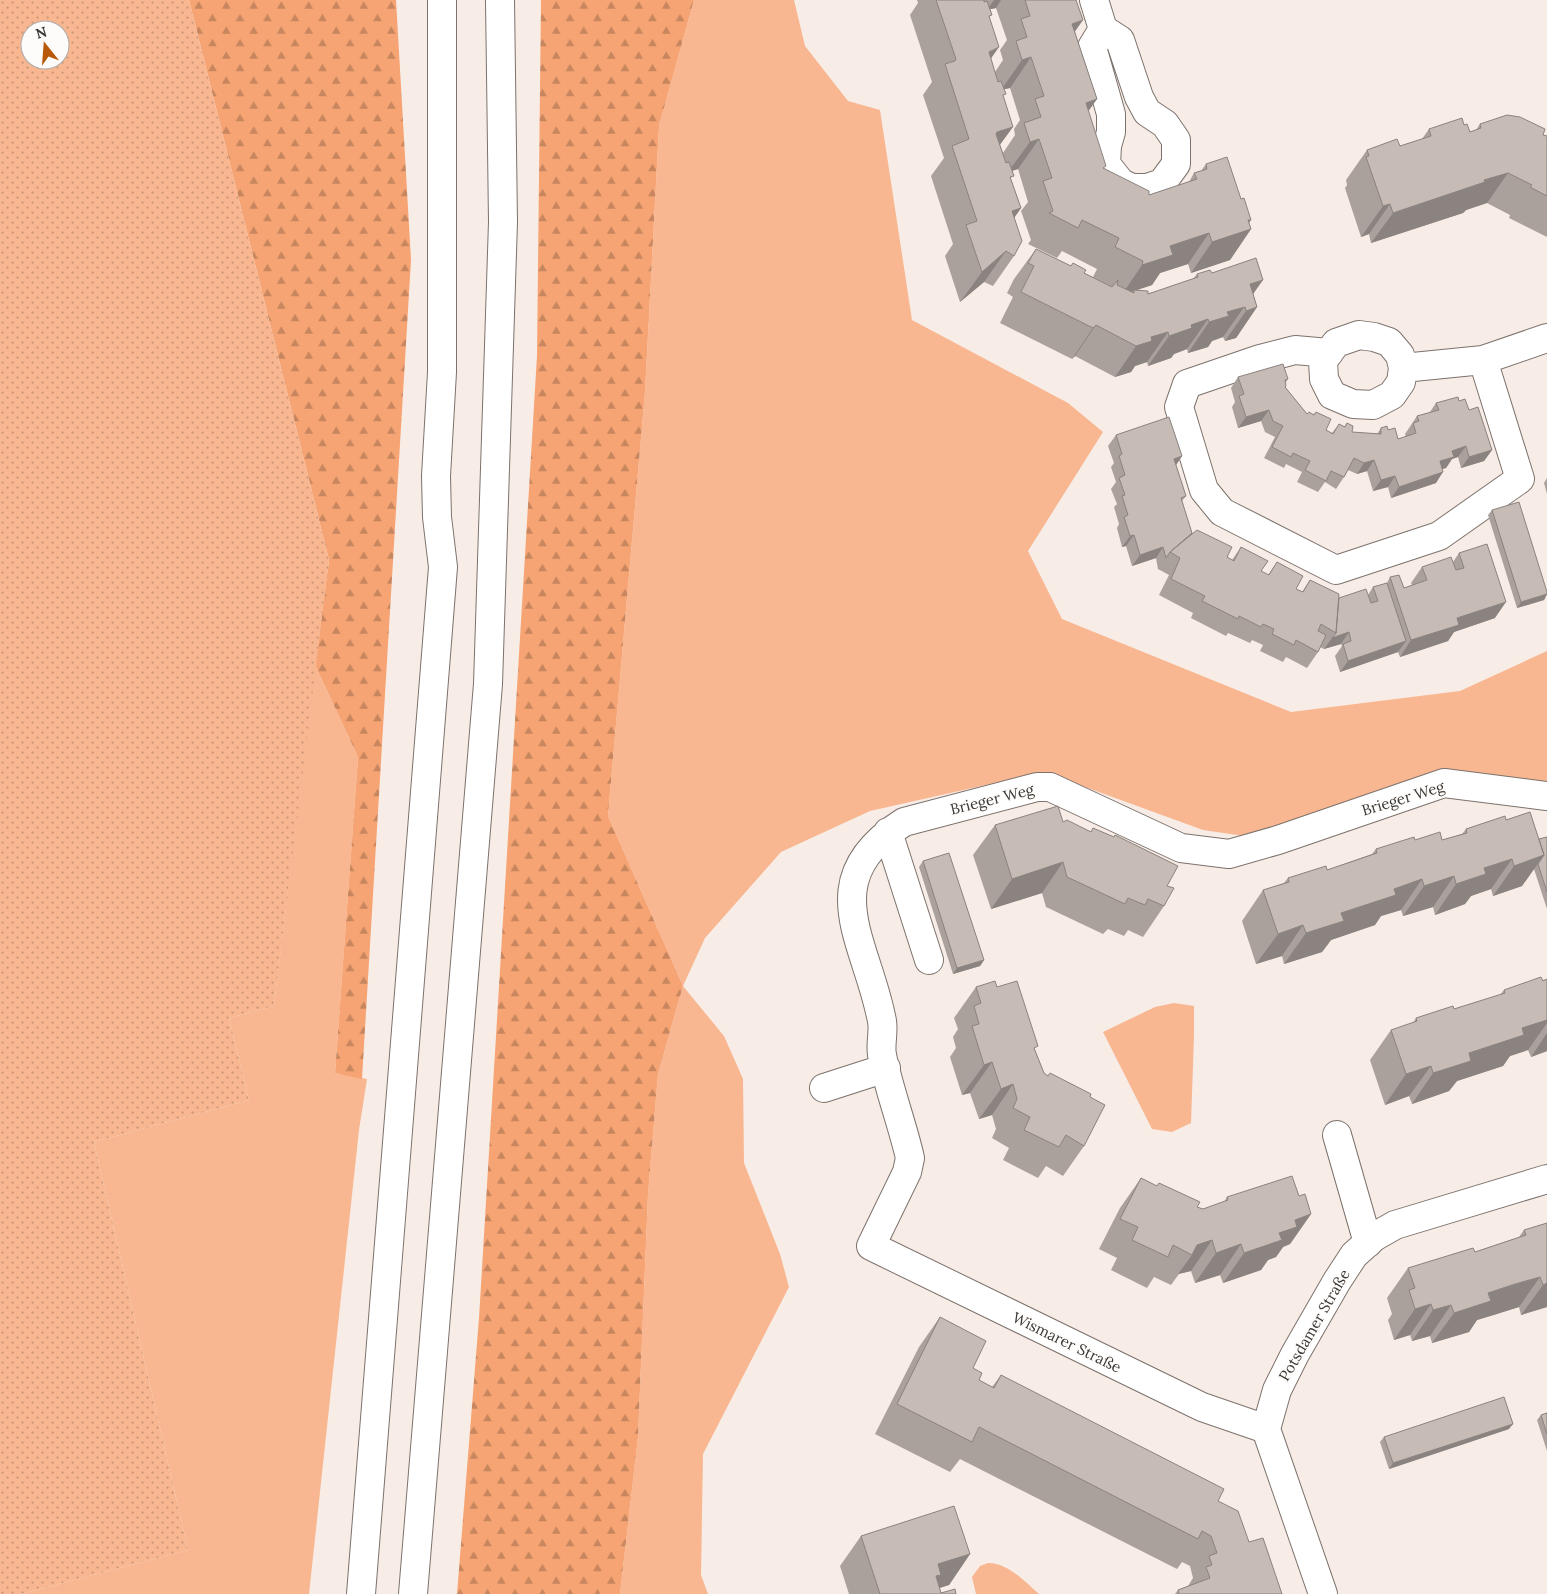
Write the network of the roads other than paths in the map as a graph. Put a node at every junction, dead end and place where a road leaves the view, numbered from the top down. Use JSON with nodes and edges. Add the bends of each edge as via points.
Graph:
{"nodes":[{"id":1,"x":442,"y":0,"type":"edge"},
{"id":2,"x":500,"y":0,"type":"edge"},
{"id":3,"x":1094,"y":0,"type":"edge"},
{"id":4,"x":1104,"y":29,"type":"junction"},
{"id":5,"x":1547,"y":338,"type":"edge"},
{"id":6,"x":1329,"y":353,"type":"junction"},
{"id":7,"x":1483,"y":360,"type":"junction"},
{"id":8,"x":1403,"y":368,"type":"junction"},
{"id":9,"x":1547,"y":796,"type":"edge"},
{"id":10,"x":888,"y":832,"type":"junction"},
{"id":11,"x":929,"y":960,"type":"dead end"},
{"id":12,"x":886,"y":1068,"type":"junction"},
{"id":13,"x":824,"y":1088,"type":"dead end"},
{"id":14,"x":1337,"y":1135,"type":"dead end"},
{"id":15,"x":1547,"y":1179,"type":"edge"},
{"id":16,"x":1368,"y":1243,"type":"junction"},
{"id":17,"x":871,"y":1246,"type":"joint"},
{"id":18,"x":1266,"y":1429,"type":"junction"},
{"id":19,"x":361,"y":1594,"type":"edge"},
{"id":20,"x":414,"y":1594,"type":"edge"},
{"id":21,"x":1324,"y":1594,"type":"edge"}],
"edges":[{"from":1,"to":19,"type":"main road","via":[[442,372],[436,476],[443,566]]},
{"from":2,"to":20,"type":"main road","via":[[503,222],[488,684]]},
{"from":3,"to":4,"type":"main road"},
{"from":4,"to":4,"type":"main road","via":[[1092,47],[1111,114],[1106,164],[1121,183],[1132,188],[1147,188],[1162,183],[1176,164],[1176,140],[1165,124],[1147,112],[1120,40]]},
{"from":5,"to":7,"type":"main road"},
{"from":6,"to":7,"type":"main road","via":[[1295,350],[1187,384],[1178,407],[1204,490],[1222,512],[1336,570],[1439,536],[1520,479]]},
{"from":6,"to":8,"type":"main road","via":[[1336,343],[1344,340],[1359,335],[1374,337],[1388,342],[1400,355]]},
{"from":6,"to":8,"type":"main road","via":[[1323,360],[1324,379],[1332,395],[1353,404],[1373,404],[1392,395],[1401,382]]},
{"from":7,"to":8,"type":"main road"},
{"from":9,"to":10,"type":"main road","name":"Brieger Weg","via":[[1444,783],[1229,854],[1181,848],[1050,787],[1037,787],[904,822]]},
{"from":10,"to":11,"type":"main road"},
{"from":10,"to":12,"type":"main road","name":"Brieger Weg","via":[[862,861],[853,884],[852,903],[854,922],[883,1022],[882,1054]]},
{"from":12,"to":13,"type":"main road"},
{"from":12,"to":17,"type":"main road","name":"Brieger Weg","via":[[910,1158],[907,1172]]},
{"from":14,"to":16,"type":"main road"},
{"from":15,"to":16,"type":"main road","name":"Potsdamer Straße","via":[[1395,1225]]},
{"from":16,"to":18,"type":"main road","name":"Potsdamer Straße","via":[[1354,1255],[1295,1354],[1277,1390]]},
{"from":17,"to":18,"type":"main road","name":"Wismarer Straße","via":[[1202,1407]]},
{"from":18,"to":21,"type":"main road"}]}
